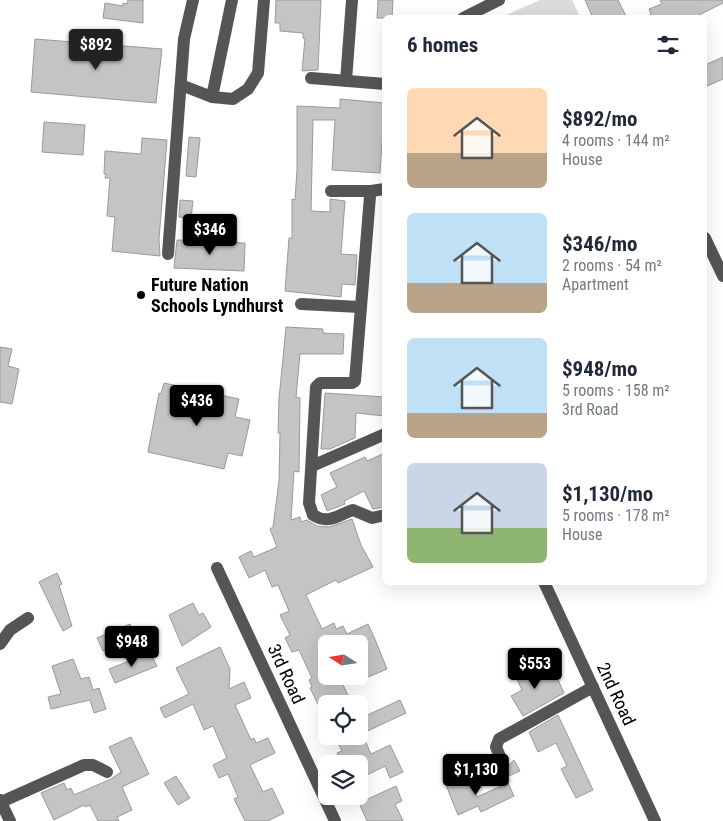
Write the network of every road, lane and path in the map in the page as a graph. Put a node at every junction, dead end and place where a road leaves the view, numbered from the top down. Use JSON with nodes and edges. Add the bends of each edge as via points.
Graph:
{"nodes":[{"id":1,"x":193,"y":0,"type":"edge"},
{"id":2,"x":232,"y":0,"type":"edge"},
{"id":3,"x":264,"y":0,"type":"edge"},
{"id":4,"x":352,"y":0,"type":"edge"},
{"id":5,"x":499,"y":0,"type":"edge"},
{"id":6,"x":484,"y":3,"type":"edge"},
{"id":7,"x":467,"y":15,"type":"edge"},
{"id":8,"x":311,"y":78,"type":"dead end"},
{"id":9,"x":346,"y":81,"type":"junction"},
{"id":10,"x":382,"y":84,"type":"edge"},
{"id":11,"x":181,"y":85,"type":"junction"},
{"id":12,"x":212,"y":97,"type":"junction"},
{"id":13,"x":382,"y":189,"type":"edge"},
{"id":14,"x":331,"y":191,"type":"dead end"},
{"id":15,"x":371,"y":191,"type":"junction"},
{"id":16,"x":707,"y":242,"type":"edge"},
{"id":17,"x":168,"y":254,"type":"dead end"},
{"id":18,"x":723,"y":276,"type":"edge"},
{"id":19,"x":301,"y":304,"type":"dead end"},
{"id":20,"x":360,"y":307,"type":"junction"},
{"id":21,"x":382,"y":435,"type":"edge"},
{"id":22,"x":312,"y":466,"type":"junction"},
{"id":23,"x":382,"y":516,"type":"edge"},
{"id":24,"x":217,"y":568,"type":"dead end"},
{"id":25,"x":545,"y":585,"type":"edge"},
{"id":26,"x":28,"y":618,"type":"dead end"},
{"id":27,"x":0,"y":644,"type":"edge"},
{"id":28,"x":593,"y":687,"type":"junction"},
{"id":29,"x":502,"y":761,"type":"dead end"},
{"id":30,"x":107,"y":772,"type":"dead end"},
{"id":31,"x":1,"y":801,"type":"edge"},
{"id":32,"x":10,"y":821,"type":"edge"},
{"id":33,"x":335,"y":821,"type":"edge"},
{"id":34,"x":655,"y":821,"type":"edge"}],
"edges":[{"from":1,"to":11,"type":"street","via":[[184,39]]},
{"from":2,"to":12,"type":"street"},
{"from":3,"to":12,"type":"street","via":[[258,73],[248,89],[233,100]]},
{"from":4,"to":9,"type":"street"},
{"from":5,"to":6,"type":"street"},
{"from":6,"to":7,"type":"street"},
{"from":8,"to":9,"type":"street"},
{"from":9,"to":10,"type":"street"},
{"from":11,"to":12,"type":"street"},
{"from":11,"to":17,"type":"street"},
{"from":13,"to":15,"type":"street"},
{"from":14,"to":15,"type":"street"},
{"from":15,"to":20,"type":"street"},
{"from":16,"to":18,"type":"street"},
{"from":19,"to":20,"type":"street"},
{"from":20,"to":22,"type":"street","via":[[355,381],[320,383],[316,387]]},
{"from":21,"to":22,"type":"street"},
{"from":22,"to":23,"type":"street","via":[[309,503],[313,515],[328,521],[354,510],[372,518]]},
{"from":24,"to":33,"type":"street","name":"3rd Road"},
{"from":25,"to":28,"type":"street","name":"2nd Road"},
{"from":26,"to":27,"type":"street","via":[[10,630]]},
{"from":28,"to":29,"type":"street","via":[[499,739],[496,747]]},
{"from":28,"to":34,"type":"street","name":"2nd Road"},
{"from":30,"to":31,"type":"street","via":[[93,765],[84,765]]},
{"from":31,"to":32,"type":"street"}]}
